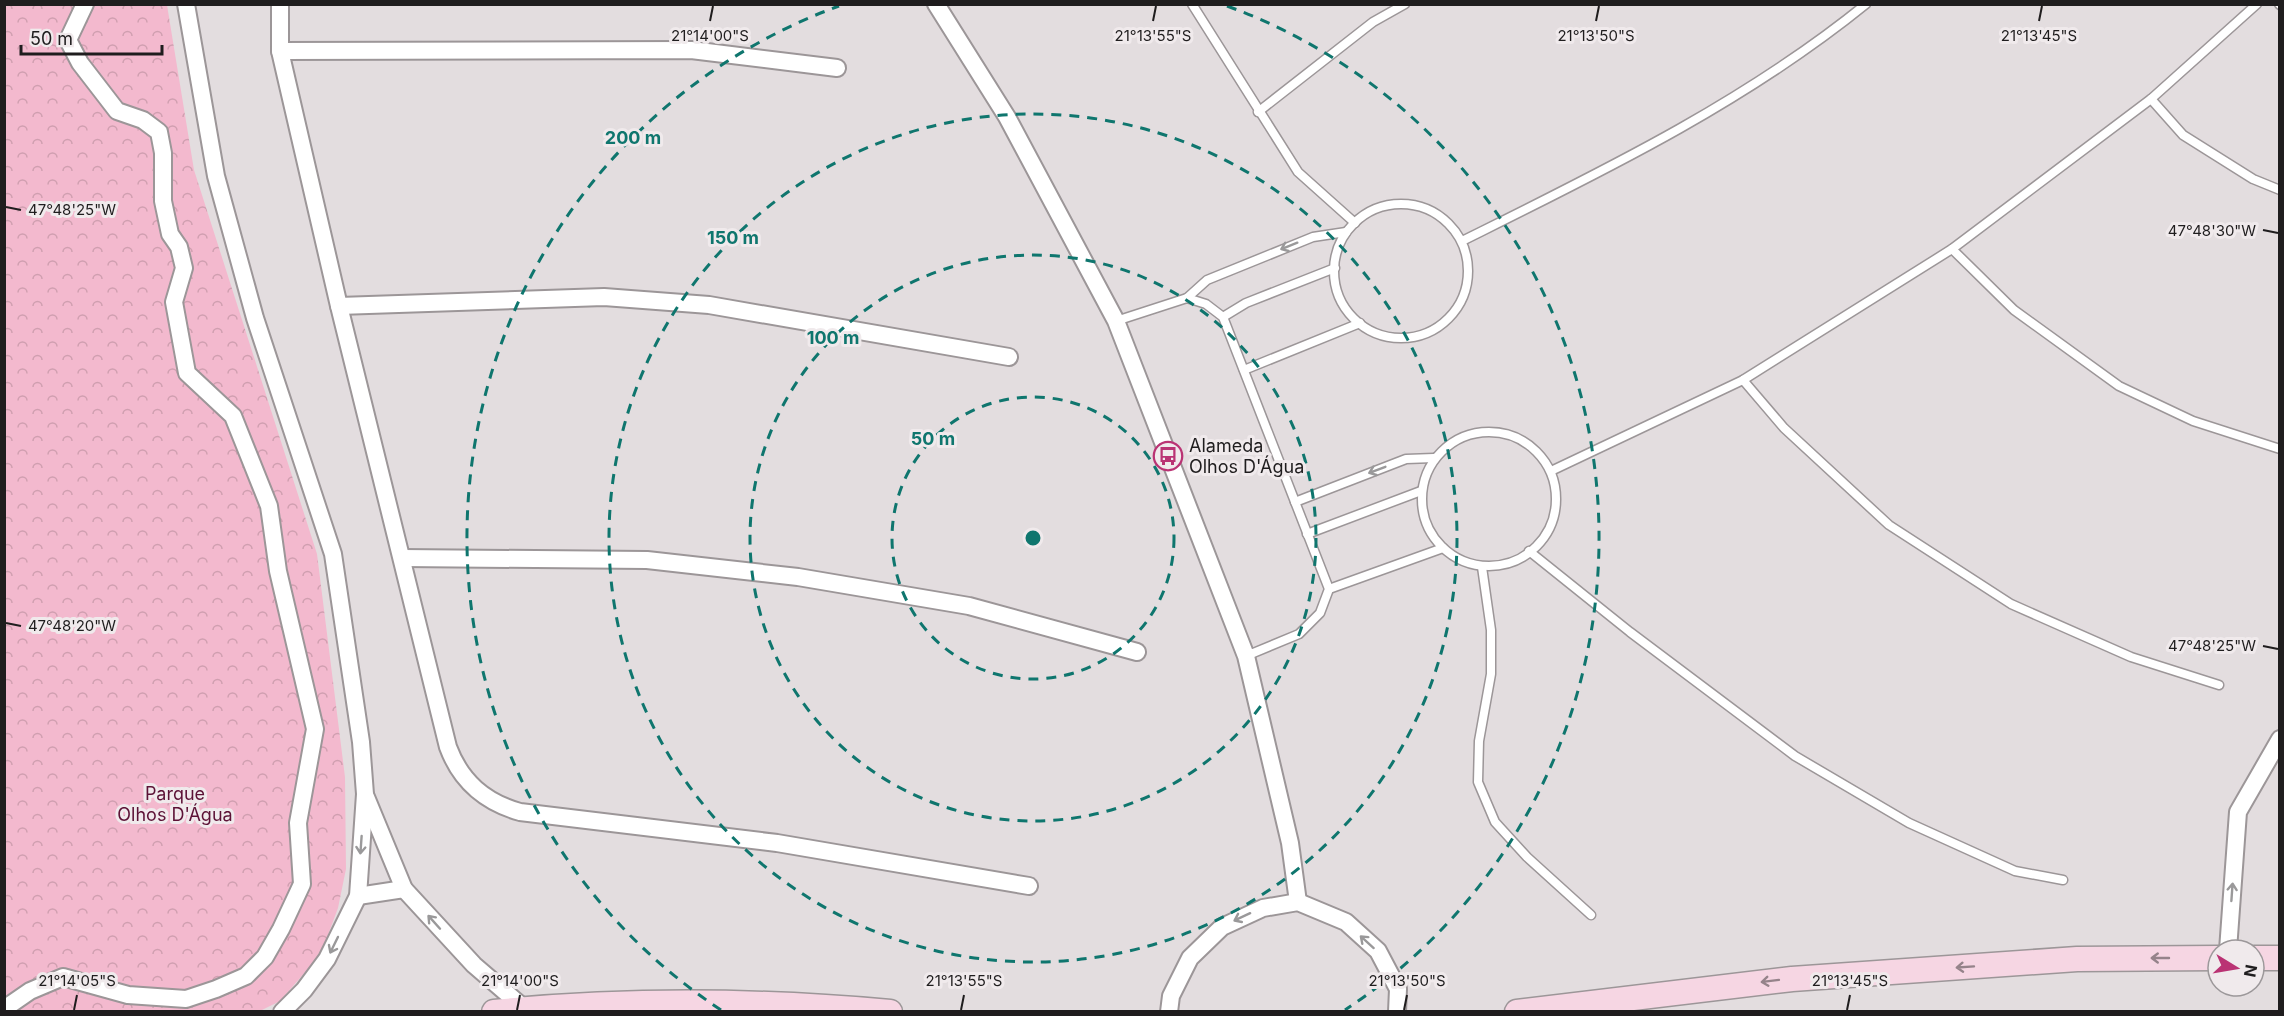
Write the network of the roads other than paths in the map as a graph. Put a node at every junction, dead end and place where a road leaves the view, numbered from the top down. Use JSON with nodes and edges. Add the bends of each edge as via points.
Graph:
{"nodes":[{"id":1,"x":85,"y":4,"type":"edge"},
{"id":2,"x":186,"y":4,"type":"edge"},
{"id":3,"x":280,"y":4,"type":"edge"},
{"id":4,"x":936,"y":4,"type":"edge"},
{"id":5,"x":1192,"y":4,"type":"edge"},
{"id":6,"x":1405,"y":4,"type":"edge"},
{"id":7,"x":1866,"y":4,"type":"edge"},
{"id":8,"x":2256,"y":4,"type":"edge"},
{"id":9,"x":280,"y":51,"type":"junction"},
{"id":10,"x":837,"y":68,"type":"dead end"},
{"id":11,"x":2151,"y":99,"type":"junction"},
{"id":12,"x":1258,"y":112,"type":"junction"},
{"id":13,"x":2280,"y":190,"type":"edge"},
{"id":14,"x":1355,"y":223,"type":"junction"},
{"id":15,"x":1346,"y":232,"type":"junction"},
{"id":16,"x":1462,"y":242,"type":"junction"},
{"id":17,"x":1952,"y":249,"type":"junction"},
{"id":18,"x":1335,"y":268,"type":"junction"},
{"id":19,"x":1187,"y":298,"type":"junction"},
{"id":20,"x":339,"y":306,"type":"junction"},
{"id":21,"x":1223,"y":318,"type":"junction"},
{"id":22,"x":1116,"y":321,"type":"junction"},
{"id":23,"x":1360,"y":323,"type":"junction"},
{"id":24,"x":1009,"y":357,"type":"dead end"},
{"id":25,"x":1244,"y":370,"type":"junction"},
{"id":26,"x":1743,"y":380,"type":"junction"},
{"id":27,"x":2280,"y":450,"type":"edge"},
{"id":28,"x":1434,"y":458,"type":"junction"},
{"id":29,"x":1551,"y":471,"type":"junction"},
{"id":30,"x":1421,"y":491,"type":"junction"},
{"id":31,"x":1295,"y":502,"type":"junction"},
{"id":32,"x":1307,"y":534,"type":"junction"},
{"id":33,"x":1443,"y":548,"type":"junction"},
{"id":34,"x":1529,"y":551,"type":"junction"},
{"id":35,"x":402,"y":558,"type":"junction"},
{"id":36,"x":1482,"y":567,"type":"junction"},
{"id":37,"x":1329,"y":589,"type":"junction"},
{"id":38,"x":1137,"y":652,"type":"dead end"},
{"id":39,"x":1246,"y":656,"type":"junction"},
{"id":40,"x":2219,"y":685,"type":"dead end"},
{"id":41,"x":2280,"y":739,"type":"edge"},
{"id":42,"x":365,"y":794,"type":"junction"},
{"id":43,"x":2063,"y":880,"type":"dead end"},
{"id":44,"x":1029,"y":886,"type":"dead end"},
{"id":45,"x":404,"y":889,"type":"junction"},
{"id":46,"x":358,"y":896,"type":"junction"},
{"id":47,"x":1298,"y":902,"type":"junction"},
{"id":48,"x":1591,"y":915,"type":"dead end"},
{"id":49,"x":2229,"y":938,"type":"edge"},
{"id":50,"x":2206,"y":958,"type":"edge"},
{"id":51,"x":4,"y":1009,"type":"edge"},
{"id":52,"x":527,"y":1010,"type":"edge"},
{"id":53,"x":282,"y":1011,"type":"edge"},
{"id":54,"x":494,"y":1011,"type":"edge"},
{"id":55,"x":890,"y":1011,"type":"edge"},
{"id":56,"x":1169,"y":1011,"type":"edge"},
{"id":57,"x":1397,"y":1011,"type":"edge"},
{"id":58,"x":1517,"y":1011,"type":"edge"}],
"edges":[{"from":1,"to":51,"type":"street","via":[[68,40],[80,63],[117,111],[143,120],[159,132],[163,201],[170,234],[179,247],[184,268],[174,302],[187,373],[233,416],[268,506],[278,571],[315,729],[298,823],[302,884],[265,957],[246,976],[186,999],[128,995],[63,977],[30,991]]},
{"from":2,"to":42,"type":"street","via":[[216,176],[255,318],[333,554]]},
{"from":3,"to":9,"type":"street"},
{"from":4,"to":22,"type":"street","via":[[1007,117]]},
{"from":5,"to":12,"type":"lane"},
{"from":6,"to":12,"type":"lane","via":[[1373,22]]},
{"from":7,"to":16,"type":"lane","via":[[1825,38],[1644,151]]},
{"from":8,"to":11,"type":"lane"},
{"from":9,"to":10,"type":"street","via":[[691,50]]},
{"from":9,"to":20,"type":"street"},
{"from":11,"to":13,"type":"lane","via":[[2183,135],[2253,179]]},
{"from":11,"to":17,"type":"lane"},
{"from":12,"to":14,"type":"lane","via":[[1298,172]]},
{"from":14,"to":15,"type":"lane"},
{"from":14,"to":16,"type":"lane","via":[[1366,213],[1392,203],[1420,206],[1445,219]]},
{"from":15,"to":18,"type":"lane"},
{"from":15,"to":19,"type":"lane","one_way":true,"via":[[1314,237],[1208,280]]},
{"from":16,"to":23,"type":"lane","via":[[1468,269],[1465,287],[1463,297],[1447,320],[1423,334],[1396,338]]},
{"from":17,"to":26,"type":"lane"},
{"from":17,"to":27,"type":"lane","via":[[2014,310],[2119,386],[2193,421]]},
{"from":18,"to":21,"type":"lane","via":[[1246,303]]},
{"from":18,"to":23,"type":"lane","via":[[1335,286],[1347,312]]},
{"from":19,"to":21,"type":"lane","via":[[1206,304]]},
{"from":19,"to":22,"type":"lane"},
{"from":20,"to":24,"type":"street","via":[[604,297],[686,303]]},
{"from":20,"to":35,"type":"street"},
{"from":21,"to":25,"type":"lane"},
{"from":22,"to":39,"type":"street"},
{"from":23,"to":25,"type":"lane"},
{"from":25,"to":31,"type":"lane"},
{"from":26,"to":29,"type":"lane"},
{"from":26,"to":40,"type":"lane","via":[[1784,428],[1889,525],[2011,604],[2131,657]]},
{"from":28,"to":29,"type":"lane","via":[[1461,436],[1496,430],[1529,443]]},
{"from":28,"to":30,"type":"lane"},
{"from":28,"to":31,"type":"lane","one_way":true,"via":[[1406,459]]},
{"from":29,"to":34,"type":"lane","via":[[1557,506],[1544,539]]},
{"from":30,"to":32,"type":"lane"},
{"from":30,"to":33,"type":"lane","via":[[1426,527]]},
{"from":31,"to":32,"type":"lane"},
{"from":32,"to":37,"type":"lane"},
{"from":33,"to":36,"type":"lane"},
{"from":33,"to":37,"type":"lane"},
{"from":34,"to":36,"type":"lane","via":[[1516,561]]},
{"from":34,"to":43,"type":"lane","via":[[1795,756],[1909,823],[2016,871]]},
{"from":35,"to":38,"type":"street","via":[[647,560],[798,577],[969,606]]},
{"from":35,"to":44,"type":"street","via":[[454,761],[471,786],[494,803],[520,812],[777,843]]},
{"from":36,"to":48,"type":"lane","via":[[1491,630],[1491,674],[1479,741],[1478,782],[1494,822]]},
{"from":37,"to":39,"type":"lane","via":[[1320,613],[1299,634]]},
{"from":39,"to":47,"type":"street","via":[[1290,843]]},
{"from":49,"to":41,"type":"street","one_way":true,"via":[[2238,812]]},
{"from":42,"to":45,"type":"street"},
{"from":42,"to":46,"type":"street","one_way":true},
{"from":45,"to":46,"type":"street"},
{"from":52,"to":45,"type":"street","one_way":true,"via":[[474,965]]},
{"from":46,"to":53,"type":"street","one_way":true,"via":[[327,959]]},
{"from":47,"to":56,"type":"street","one_way":true,"via":[[1263,908],[1222,927],[1190,958],[1171,996]]},
{"from":57,"to":47,"type":"street","one_way":true,"via":[[1398,989],[1378,951],[1346,922]]},
{"from":50,"to":58,"type":"street","one_way":true,"via":[[2077,959],[1792,979]]},
{"from":52,"to":54,"type":"street"},
{"from":52,"to":55,"type":"street","via":[[700,1002]]}]}
